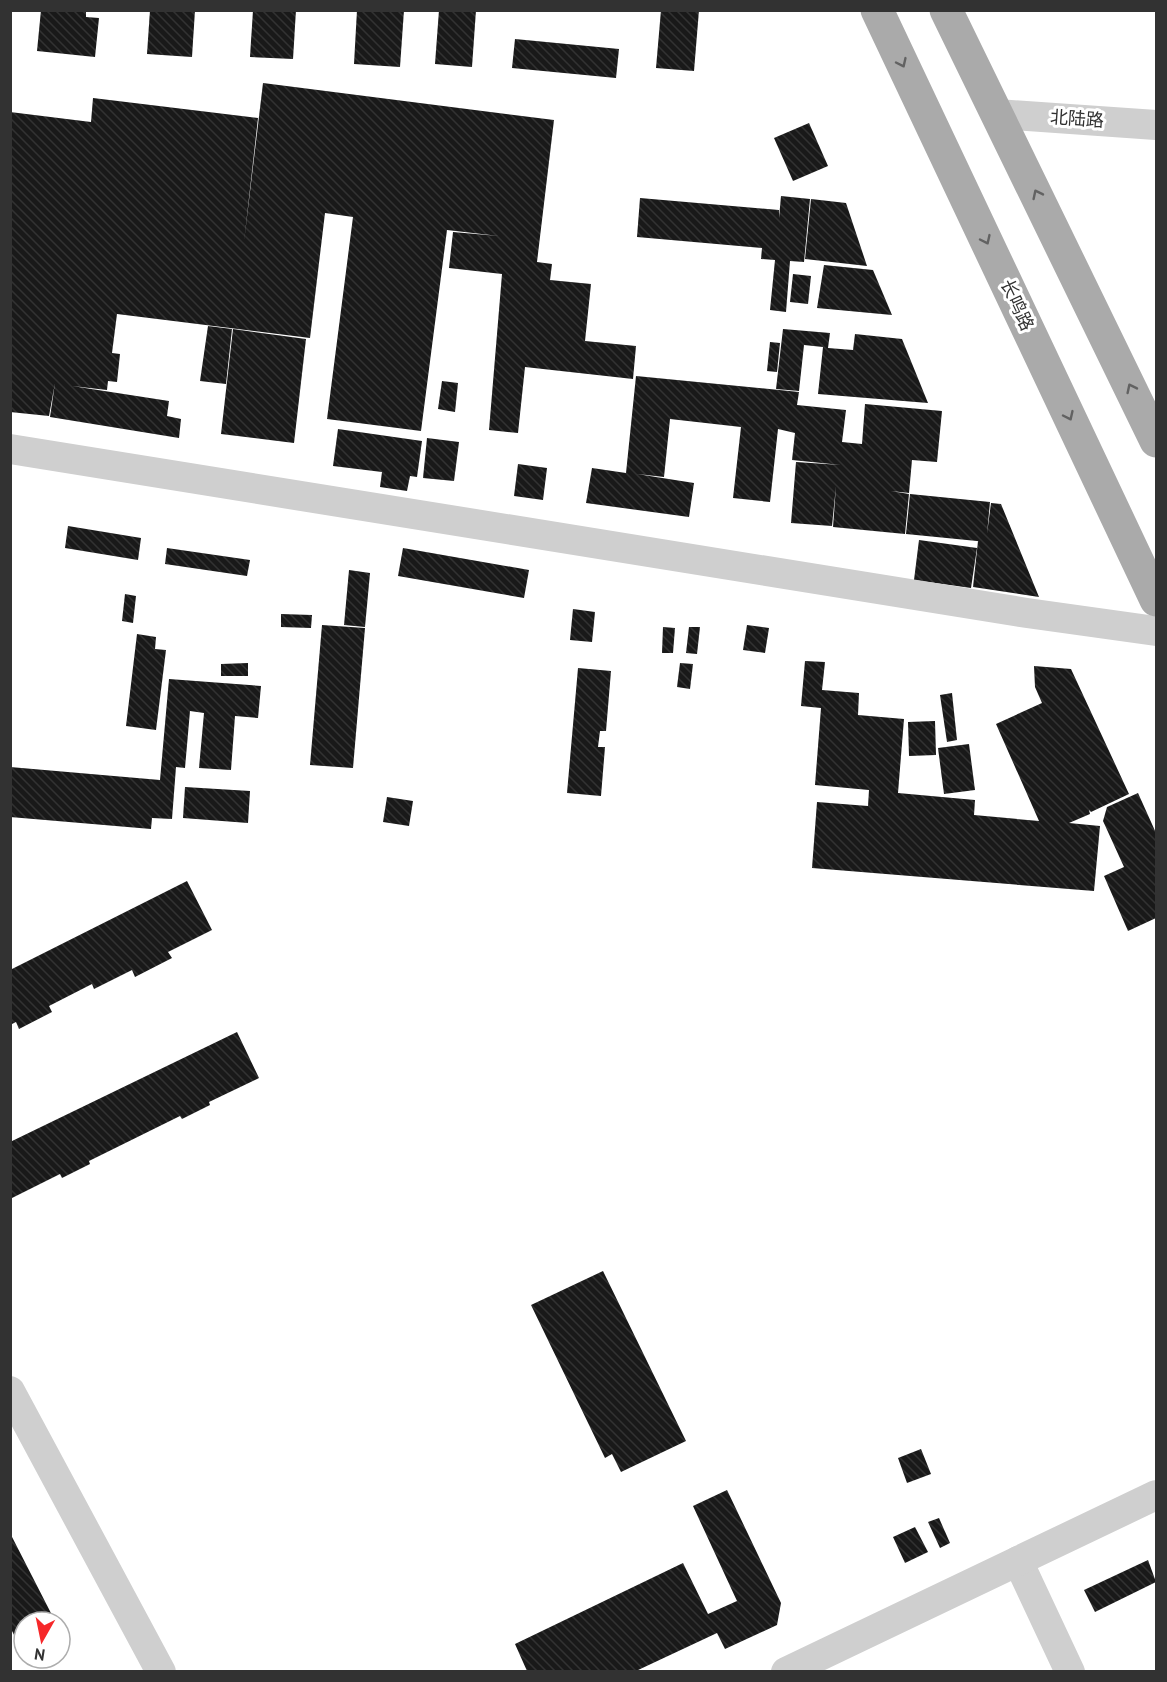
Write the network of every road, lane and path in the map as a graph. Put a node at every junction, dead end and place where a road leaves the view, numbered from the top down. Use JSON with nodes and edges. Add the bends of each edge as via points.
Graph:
{"nodes":[{"id":1,"x":877,"y":10,"type":"edge"},
{"id":2,"x":946,"y":10,"type":"edge"},
{"id":3,"x":997,"y":114,"type":"junction"},
{"id":4,"x":1156,"y":125,"type":"edge"},
{"id":5,"x":1156,"y":441,"type":"edge"},
{"id":6,"x":10,"y":449,"type":"edge"},
{"id":7,"x":1156,"y":600,"type":"edge"},
{"id":8,"x":1156,"y":630,"type":"edge"},
{"id":9,"x":10,"y":1391,"type":"edge"},
{"id":10,"x":1156,"y":1495,"type":"edge"},
{"id":11,"x":1018,"y":1561,"type":"junction"},
{"id":12,"x":161,"y":1671,"type":"edge"},
{"id":13,"x":786,"y":1671,"type":"edge"},
{"id":14,"x":1070,"y":1671,"type":"edge"}],
"edges":[{"from":1,"to":7,"type":"main road","name":"长鸣路","one_way":true},
{"from":2,"to":3,"type":"main road"},
{"from":3,"to":4,"type":"street","name":"北陆路"},
{"from":5,"to":3,"type":"main road","one_way":true},
{"from":6,"to":8,"type":"street","via":[[1015,611]]},
{"from":9,"to":12,"type":"street"},
{"from":10,"to":11,"type":"street"},
{"from":11,"to":13,"type":"street"},
{"from":11,"to":14,"type":"street"}]}
